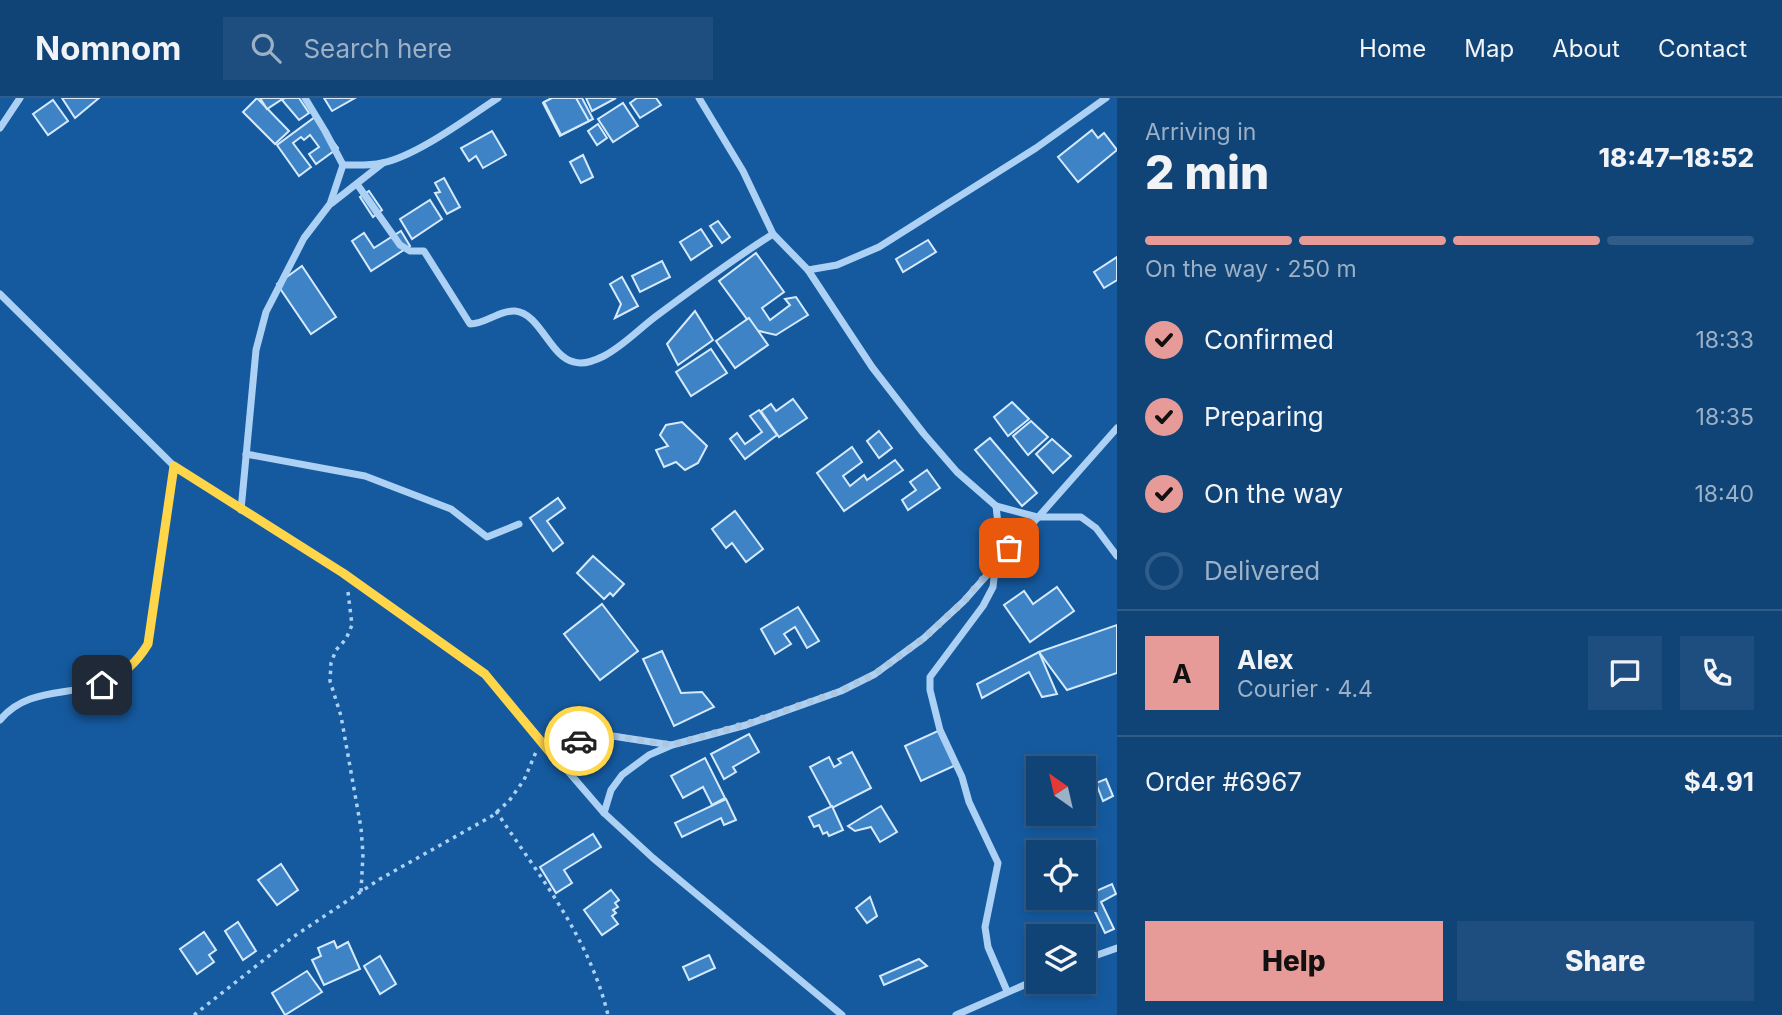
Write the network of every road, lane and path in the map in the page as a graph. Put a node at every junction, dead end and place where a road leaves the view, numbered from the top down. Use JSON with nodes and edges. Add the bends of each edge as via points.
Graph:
{"nodes":[{"id":1,"x":20,"y":98,"type":"edge"},
{"id":2,"x":305,"y":98,"type":"edge"},
{"id":3,"x":498,"y":98,"type":"edge"},
{"id":4,"x":699,"y":98,"type":"edge"},
{"id":5,"x":1106,"y":98,"type":"edge"},
{"id":6,"x":0,"y":128,"type":"edge"},
{"id":7,"x":384,"y":163,"type":"junction"},
{"id":8,"x":343,"y":165,"type":"junction"},
{"id":9,"x":357,"y":184,"type":"junction"},
{"id":10,"x":330,"y":204,"type":"junction"},
{"id":11,"x":773,"y":234,"type":"junction"},
{"id":12,"x":808,"y":270,"type":"junction"},
{"id":13,"x":0,"y":294,"type":"edge"},
{"id":14,"x":1117,"y":428,"type":"edge"},
{"id":15,"x":246,"y":454,"type":"junction"},
{"id":16,"x":174,"y":466,"type":"junction"},
{"id":17,"x":996,"y":506,"type":"junction"},
{"id":18,"x":242,"y":510,"type":"junction"},
{"id":19,"x":1037,"y":517,"type":"junction"},
{"id":20,"x":519,"y":524,"type":"dead end"},
{"id":21,"x":1117,"y":556,"type":"edge"},
{"id":22,"x":995,"y":564,"type":"junction"},
{"id":23,"x":343,"y":573,"type":"junction"},
{"id":24,"x":0,"y":720,"type":"edge"},
{"id":25,"x":541,"y":742,"type":"junction"},
{"id":26,"x":672,"y":745,"type":"junction"},
{"id":27,"x":552,"y":755,"type":"junction"},
{"id":28,"x":496,"y":811,"type":"junction"},
{"id":29,"x":604,"y":813,"type":"junction"},
{"id":30,"x":361,"y":892,"type":"junction"},
{"id":31,"x":1117,"y":948,"type":"edge"},
{"id":32,"x":1096,"y":955,"type":"edge"},
{"id":33,"x":1026,"y":984,"type":"edge"},
{"id":34,"x":1007,"y":991,"type":"junction"},
{"id":35,"x":194,"y":1015,"type":"edge"},
{"id":36,"x":608,"y":1015,"type":"edge"},
{"id":37,"x":842,"y":1015,"type":"edge"},
{"id":38,"x":956,"y":1015,"type":"edge"}],
"edges":[{"from":1,"to":6,"type":"street"},
{"from":2,"to":8,"type":"street"},
{"from":3,"to":7,"type":"street","via":[[437,138]]},
{"from":4,"to":11,"type":"street"},
{"from":5,"to":12,"type":"street","via":[[879,247],[837,265]]},
{"from":7,"to":8,"type":"street"},
{"from":7,"to":9,"type":"street"},
{"from":8,"to":10,"type":"street"},
{"from":9,"to":10,"type":"street"},
{"from":9,"to":11,"type":"street","via":[[400,245],[424,251],[470,324],[496,314],[526,313],[564,358],[573,362],[603,357],[711,274]]},
{"from":10,"to":15,"type":"street","via":[[303,238],[266,312],[256,351]]},
{"from":11,"to":12,"type":"street"},
{"from":12,"to":17,"type":"street","via":[[924,435]]},
{"from":13,"to":16,"type":"street"},
{"from":14,"to":19,"type":"street"},
{"from":15,"to":18,"type":"street"},
{"from":15,"to":20,"type":"street","via":[[365,476],[450,509],[487,537]]},
{"from":16,"to":18,"type":"street"},
{"from":16,"to":24,"type":"street","via":[[152,623],[148,644],[137,662],[102,685],[22,701]]},
{"from":17,"to":19,"type":"street"},
{"from":17,"to":22,"type":"street"},
{"from":18,"to":23,"type":"street"},
{"from":19,"to":21,"type":"street","via":[[1081,517],[1096,528]]},
{"from":19,"to":22,"type":"street"},
{"from":22,"to":26,"type":"street","via":[[924,638],[875,674],[805,704]]},
{"from":22,"to":34,"type":"street","via":[[993,587],[930,677],[930,690],[940,730],[998,863],[985,927],[988,947]]},
{"from":23,"to":25,"type":"street","via":[[485,674]]},
{"from":23,"to":30,"type":"path","via":[[352,625],[331,663],[330,681],[341,716],[361,828]]},
{"from":25,"to":27,"type":"street"},
{"from":25,"to":28,"type":"path","via":[[524,780]]},
{"from":26,"to":27,"type":"street","via":[[606,735]]},
{"from":26,"to":29,"type":"street","via":[[636,762],[622,775],[611,790]]},
{"from":27,"to":29,"type":"street"},
{"from":28,"to":30,"type":"path"},
{"from":28,"to":36,"type":"path","via":[[587,952]]},
{"from":29,"to":37,"type":"street"},
{"from":30,"to":35,"type":"path","via":[[293,937]]},
{"from":31,"to":32,"type":"street"},
{"from":33,"to":34,"type":"street"},
{"from":34,"to":38,"type":"street"}]}
